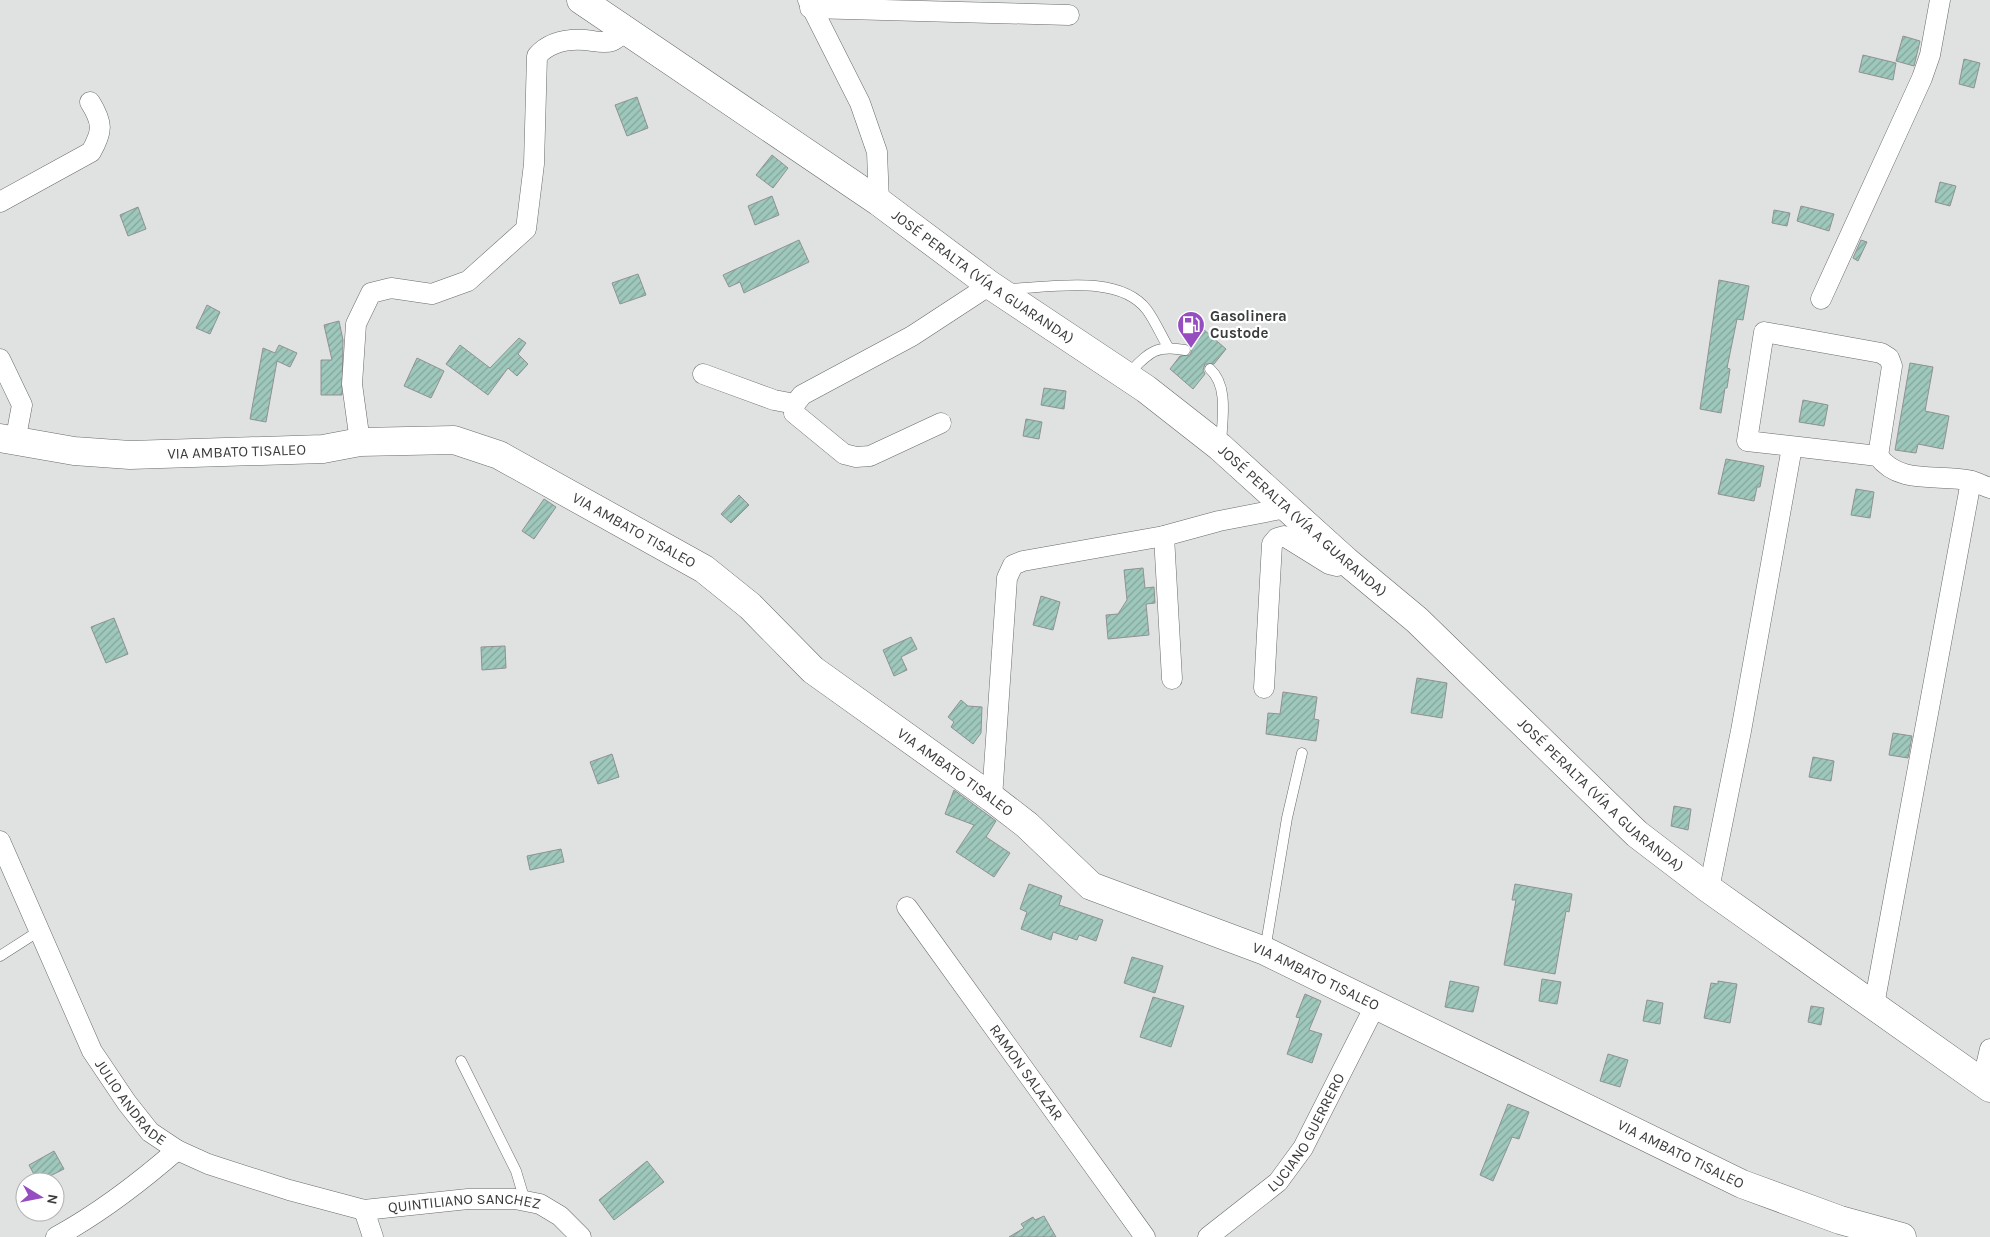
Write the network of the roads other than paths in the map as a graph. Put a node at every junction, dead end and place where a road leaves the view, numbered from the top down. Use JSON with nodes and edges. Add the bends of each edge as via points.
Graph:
{"nodes":[{"id":1,"x":581,"y":0,"type":"edge"},
{"id":2,"x":1940,"y":0,"type":"edge"},
{"id":3,"x":809,"y":4,"type":"edge"},
{"id":4,"x":1069,"y":15,"type":"dead end"},
{"id":5,"x":625,"y":31,"type":"junction"},
{"id":6,"x":90,"y":102,"type":"dead end"},
{"id":7,"x":0,"y":202,"type":"edge"},
{"id":8,"x":879,"y":202,"type":"junction"},
{"id":9,"x":993,"y":287,"type":"junction"},
{"id":10,"x":1821,"y":299,"type":"dead end"},
{"id":11,"x":1168,"y":347,"type":"junction"},
{"id":12,"x":1185,"y":350,"type":"dead end"},
{"id":13,"x":0,"y":360,"type":"edge"},
{"id":14,"x":1210,"y":369,"type":"dead end"},
{"id":15,"x":703,"y":374,"type":"dead end"},
{"id":16,"x":1126,"y":376,"type":"junction"},
{"id":17,"x":795,"y":404,"type":"junction"},
{"id":18,"x":941,"y":423,"type":"dead end"},
{"id":19,"x":8,"y":440,"type":"edge"},
{"id":20,"x":360,"y":442,"type":"junction"},
{"id":21,"x":1220,"y":447,"type":"junction"},
{"id":22,"x":1792,"y":447,"type":"junction"},
{"id":23,"x":1878,"y":456,"type":"junction"},
{"id":24,"x":1971,"y":481,"type":"junction"},
{"id":25,"x":1990,"y":488,"type":"edge"},
{"id":26,"x":1286,"y":508,"type":"junction"},
{"id":27,"x":1164,"y":536,"type":"junction"},
{"id":28,"x":1346,"y":561,"type":"junction"},
{"id":29,"x":1172,"y":679,"type":"dead end"},
{"id":30,"x":1264,"y":688,"type":"dead end"},
{"id":31,"x":1302,"y":753,"type":"dead end"},
{"id":32,"x":992,"y":798,"type":"junction"},
{"id":33,"x":0,"y":841,"type":"edge"},
{"id":34,"x":1709,"y":888,"type":"junction"},
{"id":35,"x":907,"y":907,"type":"dead end"},
{"id":36,"x":39,"y":931,"type":"junction"},
{"id":37,"x":1265,"y":951,"type":"junction"},
{"id":38,"x":0,"y":956,"type":"edge"},
{"id":39,"x":1376,"y":1004,"type":"junction"},
{"id":40,"x":1874,"y":1005,"type":"junction"},
{"id":41,"x":1990,"y":1049,"type":"edge"},
{"id":42,"x":461,"y":1061,"type":"dead end"},
{"id":43,"x":1986,"y":1085,"type":"edge"},
{"id":44,"x":177,"y":1150,"type":"junction"},
{"id":45,"x":525,"y":1201,"type":"junction"},
{"id":46,"x":364,"y":1210,"type":"junction"},
{"id":47,"x":1837,"y":1228,"type":"edge"},
{"id":48,"x":56,"y":1237,"type":"edge"},
{"id":49,"x":373,"y":1237,"type":"edge"},
{"id":50,"x":580,"y":1237,"type":"edge"},
{"id":51,"x":1145,"y":1237,"type":"edge"},
{"id":52,"x":1208,"y":1237,"type":"edge"},
{"id":53,"x":1902,"y":1237,"type":"edge"}],
"edges":[{"from":1,"to":5,"type":"main road","name":"JOSÉ PERALTA (VÍA A GUARANDA)"},
{"from":2,"to":10,"type":"street","via":[[1930,55],[1922,78]]},
{"from":3,"to":4,"type":"street"},
{"from":3,"to":8,"type":"street","via":[[860,103],[877,152]]},
{"from":5,"to":8,"type":"main road","name":"JOSÉ PERALTA (VÍA A GUARANDA)"},
{"from":5,"to":20,"type":"street","via":[[612,41],[557,42],[545,47],[537,56],[534,164],[526,229],[468,281],[432,294],[391,288],[371,293],[356,324],[352,384]]},
{"from":6,"to":7,"type":"street","via":[[100,118],[99,137],[91,152]]},
{"from":8,"to":9,"type":"main road","name":"JOSÉ PERALTA (VÍA A GUARANDA)"},
{"from":9,"to":11,"type":"lane","via":[[1114,288],[1132,296],[1146,309]]},
{"from":9,"to":16,"type":"main road","name":"JOSÉ PERALTA (VÍA A GUARANDA)"},
{"from":9,"to":17,"type":"street","via":[[912,336],[802,395]]},
{"from":11,"to":12,"type":"lane"},
{"from":11,"to":16,"type":"lane","via":[[1151,351]]},
{"from":13,"to":19,"type":"street","via":[[22,405]]},
{"from":14,"to":21,"type":"lane","via":[[1216,375],[1221,393]]},
{"from":15,"to":17,"type":"street","via":[[774,400]]},
{"from":16,"to":21,"type":"main road","name":"JOSÉ PERALTA (VÍA A GUARANDA)"},
{"from":17,"to":18,"type":"street","via":[[794,413],[844,454],[856,457],[870,456]]},
{"from":19,"to":20,"type":"main road","name":"VIA AMBATO TISALEO","via":[[130,455],[323,448]]},
{"from":20,"to":32,"type":"main road","name":"VIA AMBATO TISALEO","via":[[454,440],[499,455],[704,569],[750,606],[813,670]]},
{"from":21,"to":26,"type":"main road","name":"JOSÉ PERALTA (VÍA A GUARANDA)"},
{"from":22,"to":23,"type":"street"},
{"from":22,"to":23,"type":"street","via":[[1747,441],[1764,332],[1880,353],[1888,358],[1892,366]]},
{"from":22,"to":34,"type":"street"},
{"from":23,"to":24,"type":"street","via":[[1896,472]]},
{"from":24,"to":25,"type":"street"},
{"from":24,"to":40,"type":"street"},
{"from":26,"to":27,"type":"street"},
{"from":26,"to":28,"type":"main road","name":"JOSÉ PERALTA (VÍA A GUARANDA)"},
{"from":27,"to":29,"type":"street"},
{"from":27,"to":32,"type":"street","via":[[1013,565],[1007,578]]},
{"from":28,"to":30,"type":"street","via":[[1337,566],[1329,564],[1284,536],[1272,544]]},
{"from":28,"to":34,"type":"main road","name":"JOSÉ PERALTA (VÍA A GUARANDA)","via":[[1416,620],[1637,834]]},
{"from":31,"to":37,"type":"lane","via":[[1287,818]]},
{"from":32,"to":37,"type":"main road","name":"VIA AMBATO TISALEO","via":[[1027,825],[1091,886]]},
{"from":33,"to":36,"type":"street","name":"JULIO ANDRADE"},
{"from":34,"to":40,"type":"main road","name":"JOSÉ PERALTA (VÍA A GUARANDA)"},
{"from":35,"to":51,"type":"street","name":"RAMON SALAZAR"},
{"from":36,"to":38,"type":"lane"},
{"from":36,"to":44,"type":"street","name":"JULIO ANDRADE","via":[[92,1051],[150,1132]]},
{"from":37,"to":39,"type":"main road","name":"VIA AMBATO TISALEO"},
{"from":39,"to":47,"type":"main road","name":"VIA AMBATO TISALEO"},
{"from":39,"to":52,"type":"street","name":"LUCIANO GUERRERO","via":[[1303,1148],[1278,1182]]},
{"from":40,"to":43,"type":"main road","name":"JOSÉ PERALTA (VÍA A GUARANDA)"},
{"from":41,"to":43,"type":"street"},
{"from":42,"to":45,"type":"lane","via":[[516,1171]]},
{"from":44,"to":46,"type":"street","name":"JULIO ANDRADE","via":[[208,1164]]},
{"from":44,"to":48,"type":"street","via":[[94,1216]]},
{"from":45,"to":46,"type":"street","name":"QUINTILIANO SANCHEZ","via":[[468,1199]]},
{"from":45,"to":50,"type":"street","name":"QUINTILIANO SANCHEZ","via":[[540,1204],[560,1216]]},
{"from":46,"to":49,"type":"street"},
{"from":47,"to":53,"type":"main road","name":"VIA AMBATO TISALEO"}]}
